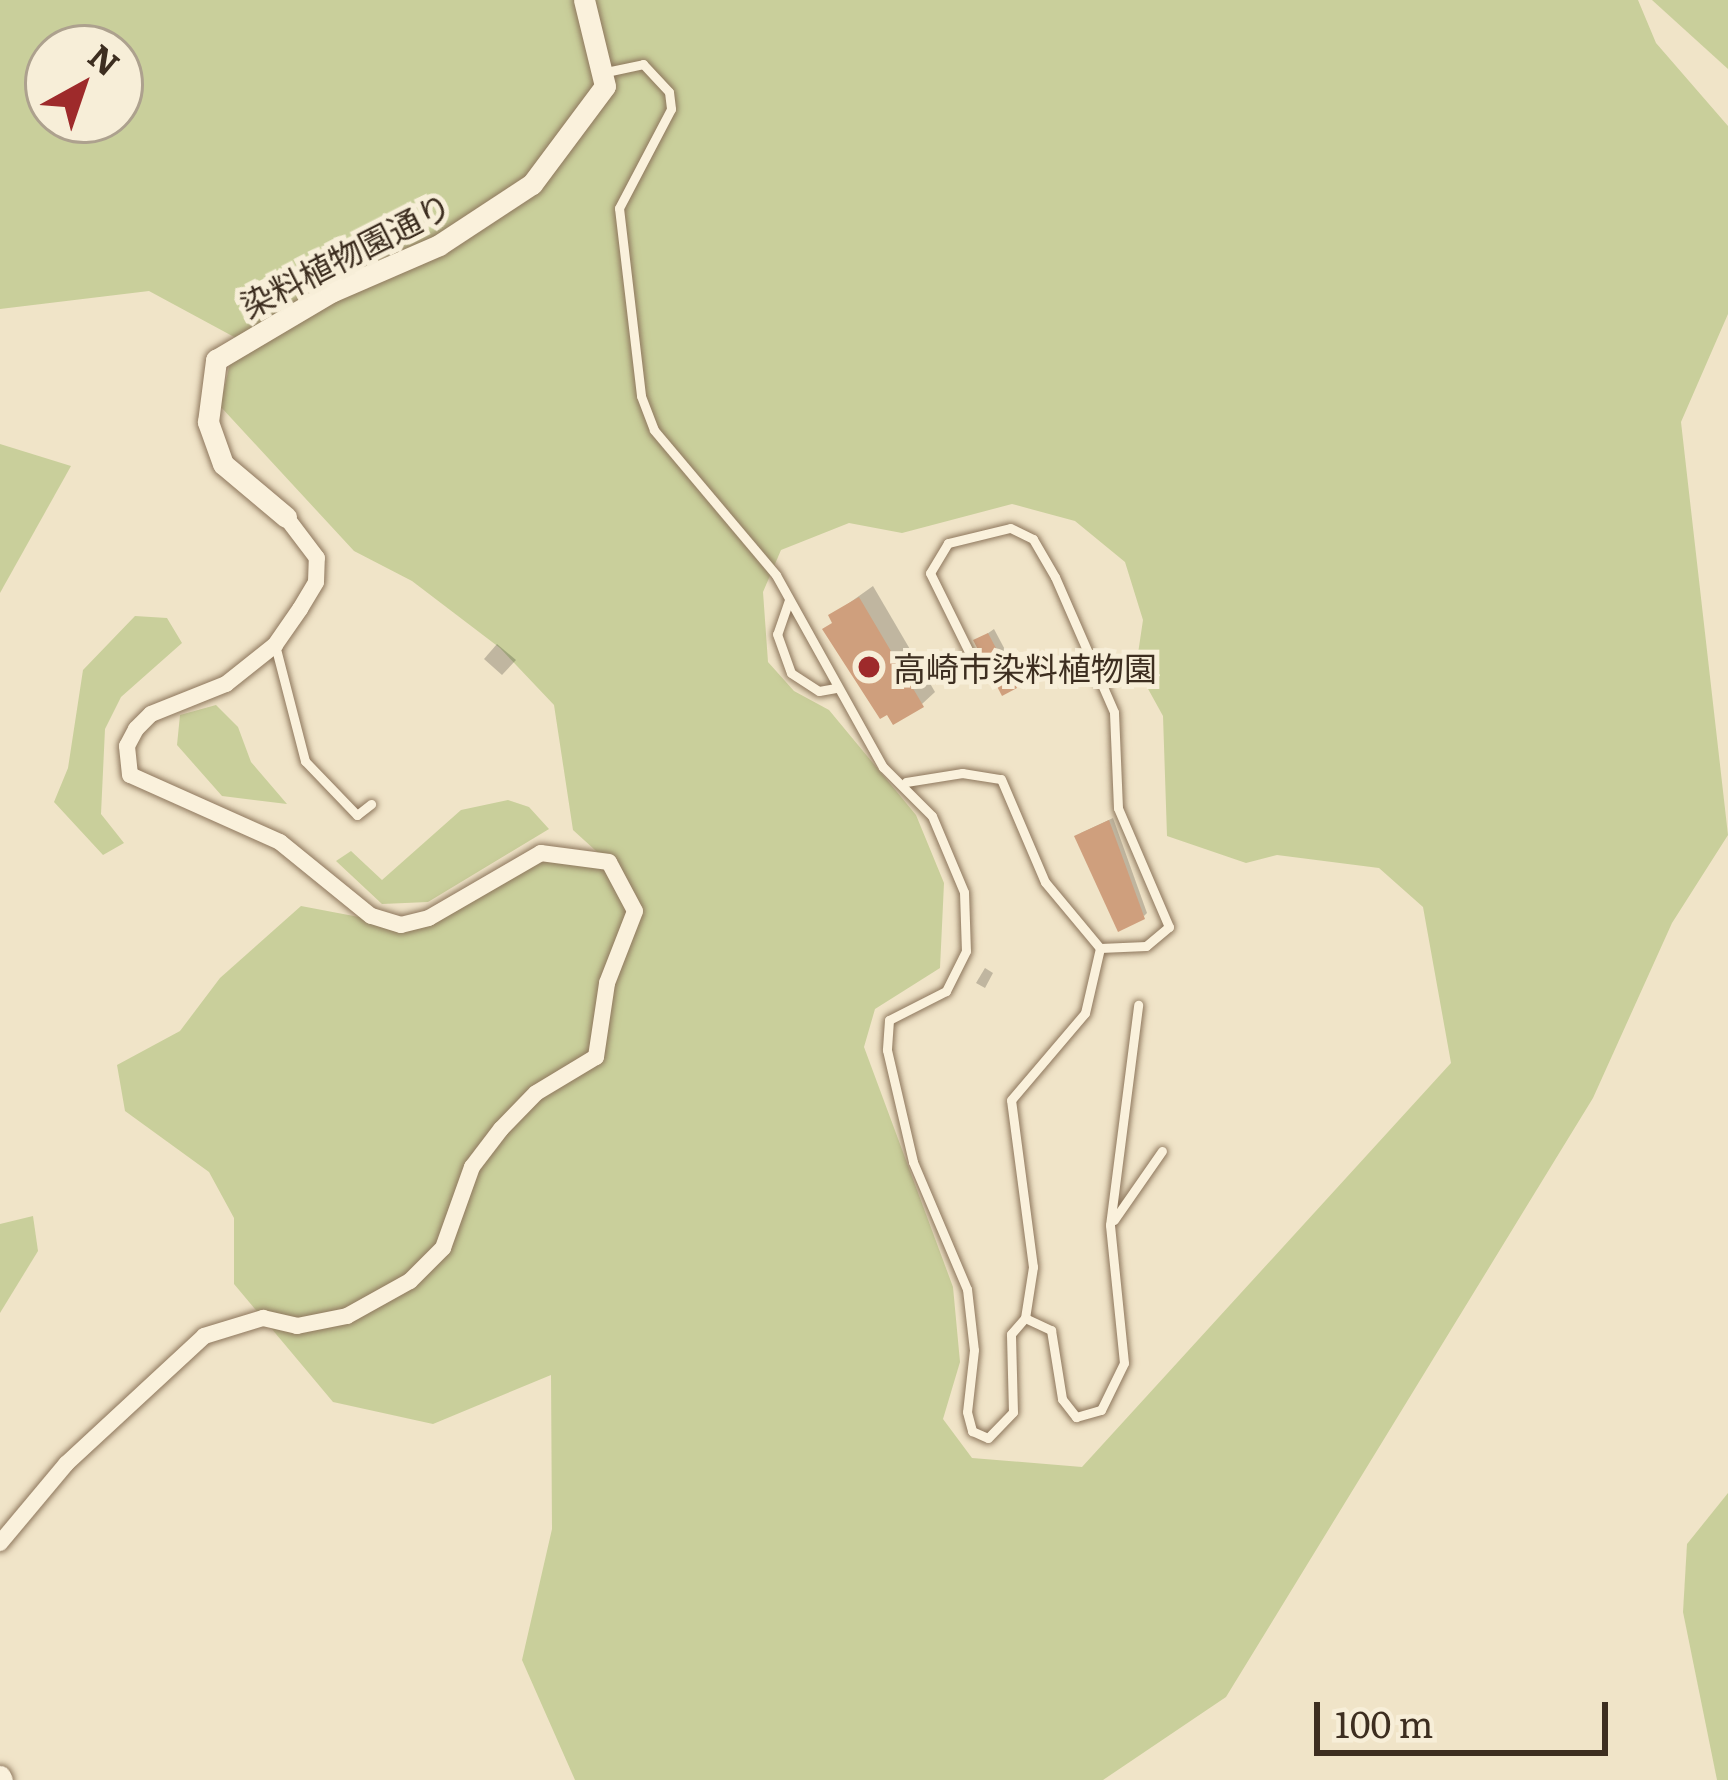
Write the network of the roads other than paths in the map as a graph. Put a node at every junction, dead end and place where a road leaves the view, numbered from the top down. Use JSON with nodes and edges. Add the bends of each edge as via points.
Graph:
{"nodes":[{"id":1,"x":584,"y":0,"type":"edge"},
{"id":2,"x":606,"y":72,"type":"junction"},
{"id":3,"x":286,"y":517,"type":"joint"},
{"id":4,"x":789,"y":600,"type":"junction"},
{"id":5,"x":275,"y":645,"type":"junction"},
{"id":6,"x":979,"y":672,"type":"dead end"},
{"id":7,"x":836,"y":688,"type":"junction"},
{"id":8,"x":906,"y":782,"type":"junction"},
{"id":9,"x":371,"y":804,"type":"dead end"},
{"id":10,"x":1100,"y":948,"type":"junction"},
{"id":11,"x":1138,"y":1005,"type":"dead end"},
{"id":12,"x":1162,"y":1150,"type":"dead end"},
{"id":13,"x":1110,"y":1225,"type":"junction"},
{"id":14,"x":1024,"y":1318,"type":"junction"},
{"id":15,"x":0,"y":1543,"type":"edge"}],
"edges":[{"from":1,"to":2,"type":"street"},
{"from":2,"to":3,"type":"street","name":"染料植物園通り","via":[[595,106],[500,211],[331,292],[216,360],[208,422],[223,464]]},
{"from":2,"to":4,"type":"lane","via":[[643,64],[669,92],[671,110],[619,208],[641,396],[669,457],[739,528]]},
{"from":3,"to":5,"type":"street","name":"染料植物園通り","via":[[317,558],[316,582]]},
{"from":4,"to":7,"type":"lane"},
{"from":4,"to":7,"type":"lane","via":[[777,634],[790,673],[819,691]]},
{"from":5,"to":9,"type":"lane","via":[[305,760],[357,815]]},
{"from":5,"to":15,"type":"street","name":"染料植物園通り","via":[[226,684],[151,714],[127,746],[130,775],[280,842],[371,916],[401,926],[541,853],[609,862],[635,911],[607,983],[596,1057],[536,1093],[501,1130],[472,1168],[443,1248],[410,1281],[346,1316],[297,1326],[263,1318],[204,1336],[66,1464]]},
{"from":6,"to":10,"type":"lane","via":[[930,573],[949,543],[1010,528],[1033,539],[1055,577],[1114,712],[1118,808],[1169,927],[1146,946]]},
{"from":7,"to":8,"type":"lane","via":[[884,767]]},
{"from":8,"to":10,"type":"lane","via":[[962,773],[1001,779],[1046,882]]},
{"from":8,"to":14,"type":"lane","via":[[932,816],[964,892],[966,951],[946,991],[890,1020],[886,1050],[913,1162],[967,1289],[974,1350],[967,1412],[972,1431],[988,1438],[1013,1412],[1011,1334]]},
{"from":10,"to":14,"type":"lane","via":[[1085,1013],[1011,1100],[1034,1267]]},
{"from":11,"to":13,"type":"lane"},
{"from":12,"to":13,"type":"lane"},
{"from":13,"to":14,"type":"lane","via":[[1124,1364],[1089,1419],[1076,1418],[1062,1399],[1051,1330]]}]}
